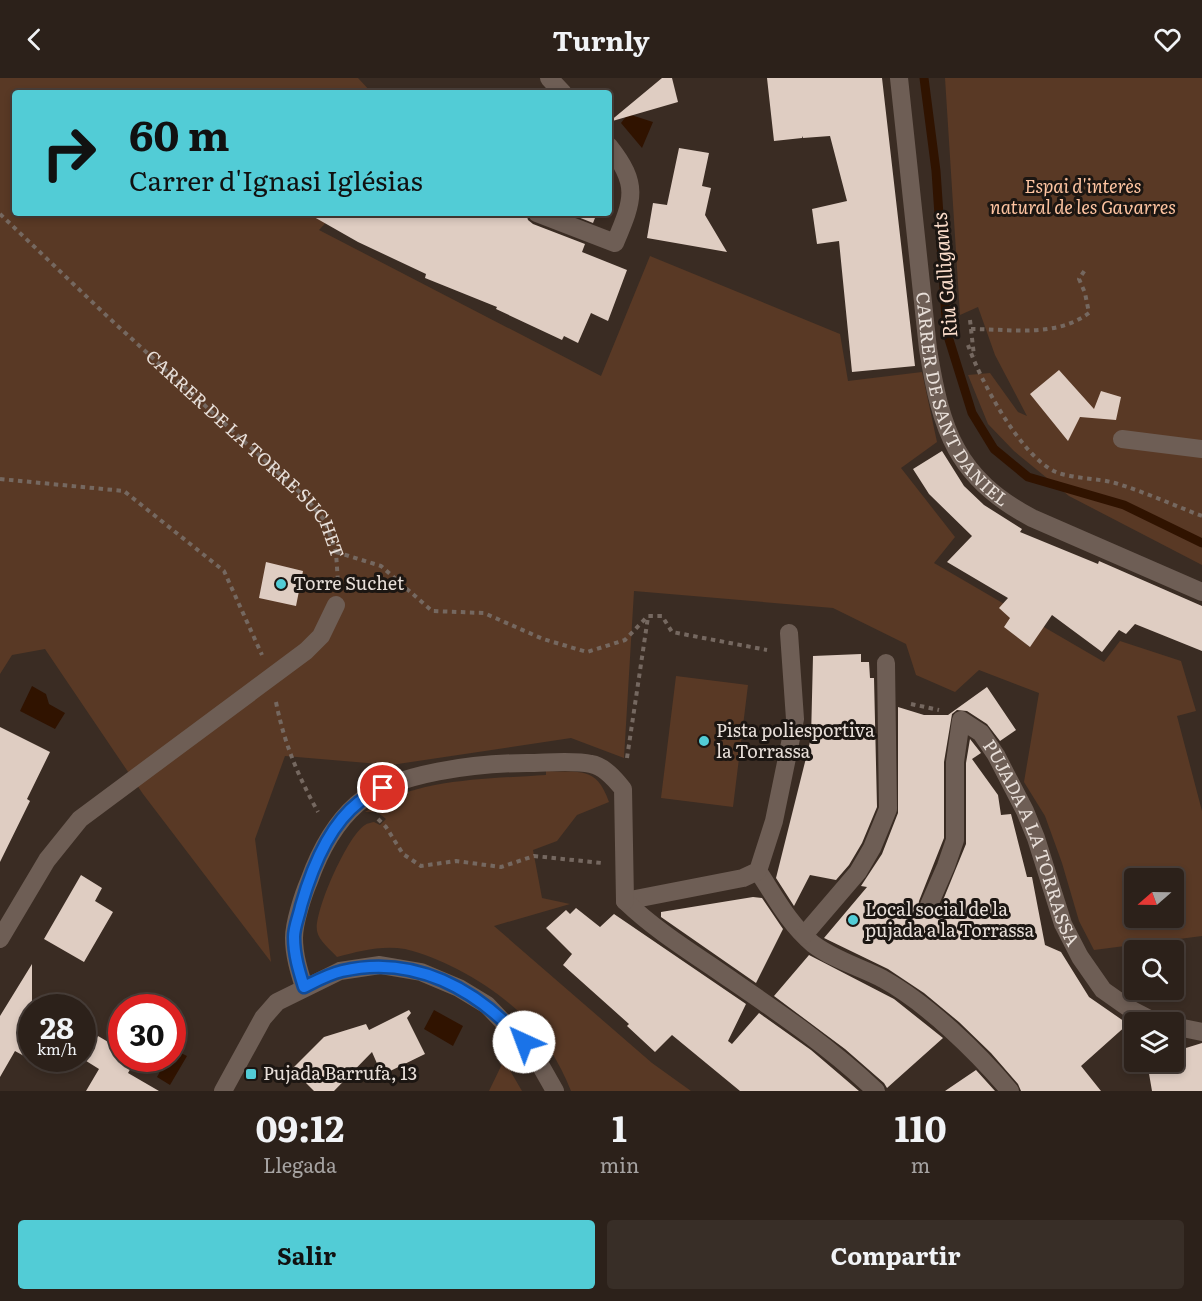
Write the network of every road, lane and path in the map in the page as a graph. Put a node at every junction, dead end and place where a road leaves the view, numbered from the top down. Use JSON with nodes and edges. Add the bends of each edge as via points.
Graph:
{"nodes":[{"id":1,"x":549,"y":78,"type":"edge"},
{"id":2,"x":899,"y":78,"type":"edge"},
{"id":3,"x":560,"y":90,"type":"edge"},
{"id":4,"x":612,"y":150,"type":"edge"},
{"id":5,"x":0,"y":214,"type":"edge"},
{"id":6,"x":545,"y":216,"type":"edge"},
{"id":7,"x":1085,"y":270,"type":"dead end"},
{"id":8,"x":970,"y":320,"type":"dead end"},
{"id":9,"x":971,"y":329,"type":"junction"},
{"id":10,"x":968,"y":345,"type":"dead end"},
{"id":11,"x":974,"y":363,"type":"junction"},
{"id":12,"x":1122,"y":439,"type":"dead end"},
{"id":13,"x":1202,"y":449,"type":"edge"},
{"id":14,"x":0,"y":479,"type":"edge"},
{"id":15,"x":1202,"y":516,"type":"edge"},
{"id":16,"x":336,"y":552,"type":"junction"},
{"id":17,"x":1202,"y":591,"type":"edge"},
{"id":18,"x":336,"y":604,"type":"joint"},
{"id":19,"x":648,"y":616,"type":"junction"},
{"id":20,"x":789,"y":633,"type":"dead end"},
{"id":21,"x":792,"y":655,"type":"junction"},
{"id":22,"x":886,"y":663,"type":"dead end"},
{"id":23,"x":271,"y":678,"type":"junction"},
{"id":24,"x":886,"y":698,"type":"junction"},
{"id":25,"x":961,"y":720,"type":"junction"},
{"id":26,"x":623,"y":789,"type":"junction"},
{"id":27,"x":347,"y":814,"type":"junction"},
{"id":28,"x":330,"y":836,"type":"junction"},
{"id":29,"x":624,"y":865,"type":"junction"},
{"id":30,"x":758,"y":871,"type":"junction"},
{"id":31,"x":625,"y":901,"type":"junction"},
{"id":32,"x":929,"y":906,"type":"dead end"},
{"id":33,"x":804,"y":935,"type":"junction"},
{"id":34,"x":0,"y":939,"type":"edge"},
{"id":35,"x":304,"y":987,"type":"junction"},
{"id":36,"x":1136,"y":1012,"type":"edge"},
{"id":37,"x":1184,"y":1028,"type":"edge"},
{"id":38,"x":1202,"y":1032,"type":"edge"},
{"id":39,"x":222,"y":1091,"type":"edge"},
{"id":40,"x":555,"y":1091,"type":"edge"},
{"id":41,"x":876,"y":1091,"type":"edge"},
{"id":42,"x":1010,"y":1091,"type":"edge"}],
"edges":[{"from":1,"to":3,"type":"street"},
{"from":2,"to":17,"type":"street","name":"CARRER DE SANT DANIEL","via":[[928,349],[935,392],[954,446],[968,468],[1005,504]]},
{"from":4,"to":6,"type":"street","via":[[632,185],[627,213],[615,243]]},
{"from":5,"to":16,"type":"path","name":"CARRER DE LA TORRE SUCHET","via":[[306,498],[325,521]]},
{"from":7,"to":9,"type":"path","via":[[1079,279],[1089,313],[1076,323],[1026,332]]},
{"from":8,"to":9,"type":"path"},
{"from":9,"to":11,"type":"path"},
{"from":10,"to":11,"type":"path"},
{"from":11,"to":15,"type":"path","via":[[1028,452],[1056,472],[1115,483]]},
{"from":12,"to":13,"type":"street"},
{"from":14,"to":23,"type":"path","via":[[124,491],[224,571]]},
{"from":16,"to":18,"type":"path","name":"CARRER DE LA TORRE SUCHET"},
{"from":16,"to":19,"type":"path","via":[[381,566],[432,610],[484,613],[543,639],[587,652],[625,640]]},
{"from":18,"to":23,"type":"street","via":[[321,636]]},
{"from":19,"to":21,"type":"path","via":[[662,616],[672,632]]},
{"from":19,"to":26,"type":"path"},
{"from":20,"to":21,"type":"street"},
{"from":21,"to":30,"type":"street","via":[[795,719],[774,821]]},
{"from":22,"to":24,"type":"street"},
{"from":23,"to":28,"type":"path","via":[[285,742]]},
{"from":23,"to":34,"type":"street","via":[[80,819],[48,860]]},
{"from":24,"to":25,"type":"path","via":[[948,712]]},
{"from":24,"to":33,"type":"street","via":[[888,810],[858,872]]},
{"from":25,"to":32,"type":"street","name":"PUJADA A LA TORRASSA","via":[[955,762],[955,840]]},
{"from":25,"to":36,"type":"street","name":"PUJADA A LA TORRASSA","via":[[981,733],[1025,811],[1063,924],[1080,957],[1102,990]]},
{"from":26,"to":27,"type":"street","via":[[610,774],[593,764],[504,763],[427,773],[383,788],[358,802]]},
{"from":26,"to":29,"type":"street"},
{"from":27,"to":28,"type":"street"},
{"from":27,"to":29,"type":"path","via":[[380,820],[397,848],[421,867],[456,861],[501,867],[534,856]]},
{"from":28,"to":35,"type":"street","via":[[312,871],[294,935]]},
{"from":29,"to":31,"type":"street"},
{"from":30,"to":31,"type":"street","via":[[743,878]]},
{"from":30,"to":33,"type":"street","via":[[787,917]]},
{"from":31,"to":41,"type":"street","via":[[646,921],[843,1061]]},
{"from":33,"to":42,"type":"street","via":[[828,954],[915,999]]},
{"from":35,"to":39,"type":"street","via":[[276,1002],[263,1018]]},
{"from":35,"to":40,"type":"street","via":[[340,971],[380,965],[421,972],[487,1005],[534,1054]]},
{"from":37,"to":38,"type":"street"}]}
